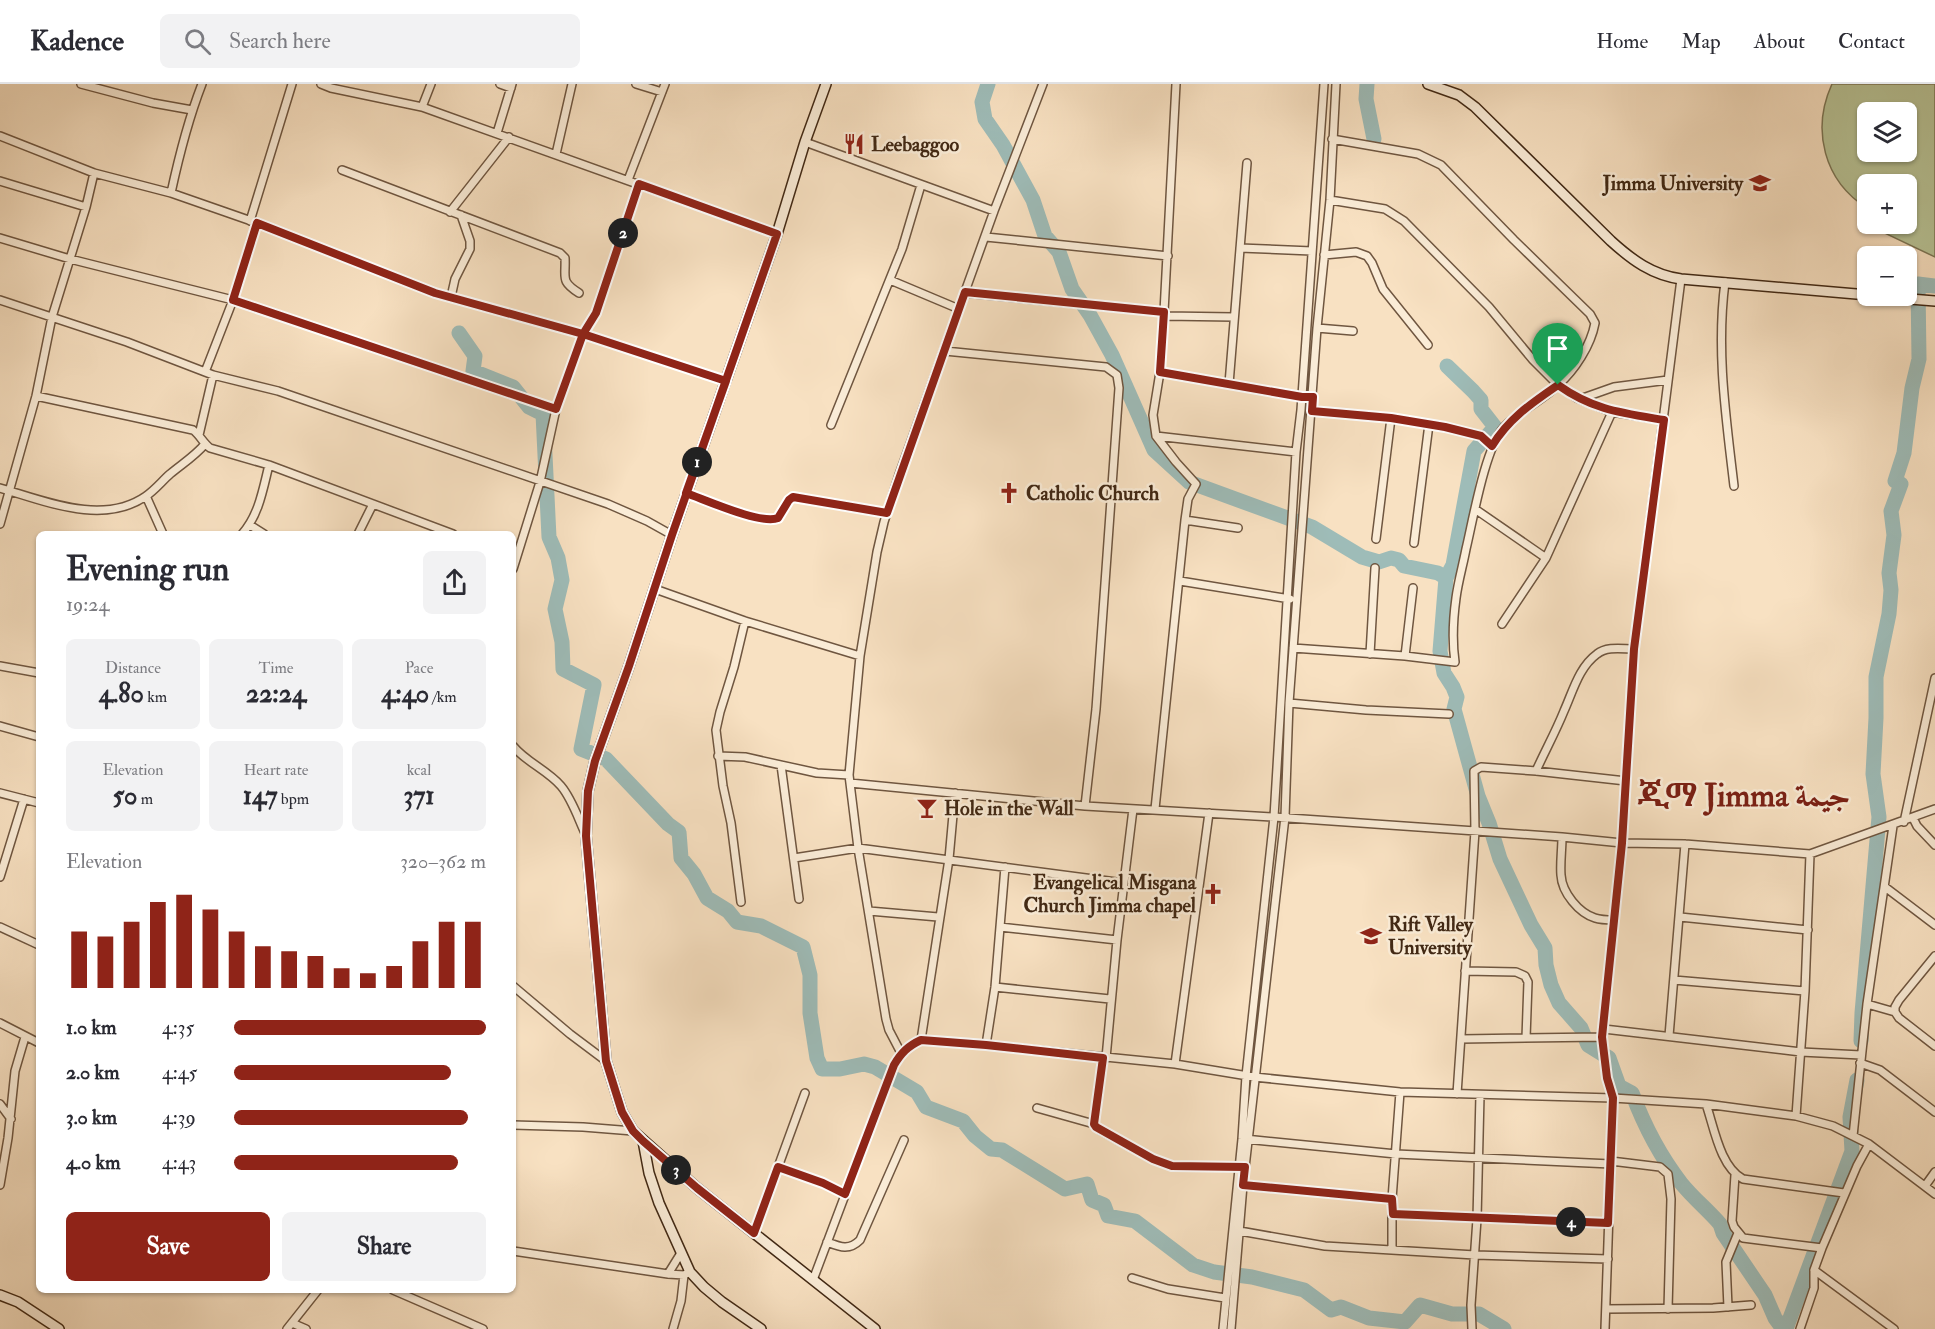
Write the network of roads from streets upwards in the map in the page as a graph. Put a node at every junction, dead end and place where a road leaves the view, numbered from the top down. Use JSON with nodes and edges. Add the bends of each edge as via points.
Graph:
{"nodes":[{"id":1,"x":81,"y":84,"type":"edge"},
{"id":2,"x":202,"y":84,"type":"edge"},
{"id":3,"x":291,"y":84,"type":"edge"},
{"id":4,"x":321,"y":84,"type":"edge"},
{"id":5,"x":431,"y":84,"type":"edge"},
{"id":6,"x":500,"y":84,"type":"edge"},
{"id":7,"x":572,"y":84,"type":"edge"},
{"id":8,"x":636,"y":84,"type":"edge"},
{"id":9,"x":826,"y":84,"type":"edge"},
{"id":10,"x":1043,"y":84,"type":"edge"},
{"id":11,"x":1176,"y":84,"type":"edge"},
{"id":12,"x":1324,"y":84,"type":"edge"},
{"id":13,"x":1336,"y":84,"type":"edge"},
{"id":14,"x":1428,"y":84,"type":"edge"},
{"id":15,"x":511,"y":86,"type":"edge"},
{"id":16,"x":664,"y":88,"type":"edge"},
{"id":17,"x":422,"y":107,"type":"junction"},
{"id":18,"x":192,"y":110,"type":"junction"},
{"id":19,"x":497,"y":133,"type":"junction"},
{"id":20,"x":0,"y":136,"type":"edge"},
{"id":21,"x":509,"y":137,"type":"junction"},
{"id":22,"x":1332,"y":139,"type":"junction"},
{"id":23,"x":805,"y":142,"type":"junction"},
{"id":24,"x":556,"y":154,"type":"junction"},
{"id":25,"x":1247,"y":163,"type":"dead end"},
{"id":26,"x":342,"y":170,"type":"dead end"},
{"id":27,"x":94,"y":172,"type":"junction"},
{"id":28,"x":627,"y":180,"type":"junction"},
{"id":29,"x":0,"y":181,"type":"edge"},
{"id":30,"x":639,"y":184,"type":"junction"},
{"id":31,"x":921,"y":184,"type":"junction"},
{"id":32,"x":171,"y":194,"type":"junction"},
{"id":33,"x":1330,"y":200,"type":"junction"},
{"id":34,"x":86,"y":207,"type":"junction"},
{"id":35,"x":994,"y":211,"type":"junction"},
{"id":36,"x":450,"y":212,"type":"junction"},
{"id":37,"x":461,"y":215,"type":"junction"},
{"id":38,"x":253,"y":222,"type":"junction"},
{"id":39,"x":777,"y":234,"type":"junction"},
{"id":40,"x":986,"y":237,"type":"junction"},
{"id":41,"x":0,"y":238,"type":"edge"},
{"id":42,"x":1240,"y":248,"type":"junction"},
{"id":43,"x":1312,"y":251,"type":"junction"},
{"id":44,"x":1324,"y":255,"type":"junction"},
{"id":45,"x":1168,"y":256,"type":"junction"},
{"id":46,"x":70,"y":259,"type":"junction"},
{"id":47,"x":1681,"y":279,"type":"junction"},
{"id":48,"x":890,"y":280,"type":"junction"},
{"id":49,"x":1725,"y":282,"type":"junction"},
{"id":50,"x":965,"y":292,"type":"junction"},
{"id":51,"x":579,"y":293,"type":"dead end"},
{"id":52,"x":1857,"y":294,"type":"edge"},
{"id":53,"x":451,"y":297,"type":"junction"},
{"id":54,"x":1917,"y":299,"type":"edge"},
{"id":55,"x":0,"y":300,"type":"edge"},
{"id":56,"x":233,"y":300,"type":"junction"},
{"id":57,"x":1935,"y":301,"type":"edge"},
{"id":58,"x":959,"y":309,"type":"junction"},
{"id":59,"x":1164,"y":314,"type":"junction"},
{"id":60,"x":52,"y":317,"type":"junction"},
{"id":61,"x":1234,"y":317,"type":"junction"},
{"id":62,"x":1317,"y":328,"type":"junction"},
{"id":63,"x":1353,"y":331,"type":"dead end"},
{"id":64,"x":583,"y":334,"type":"junction"},
{"id":65,"x":1428,"y":345,"type":"dead end"},
{"id":66,"x":945,"y":351,"type":"junction"},
{"id":67,"x":205,"y":372,"type":"junction"},
{"id":68,"x":1160,"y":372,"type":"junction"},
{"id":69,"x":213,"y":375,"type":"junction"},
{"id":70,"x":1668,"y":380,"type":"junction"},
{"id":71,"x":726,"y":381,"type":"junction"},
{"id":72,"x":1229,"y":384,"type":"junction"},
{"id":73,"x":1558,"y":385,"type":"junction"},
{"id":74,"x":36,"y":396,"type":"junction"},
{"id":75,"x":1302,"y":397,"type":"junction"},
{"id":76,"x":1313,"y":397,"type":"junction"},
{"id":77,"x":1580,"y":399,"type":"junction"},
{"id":78,"x":556,"y":409,"type":"junction"},
{"id":79,"x":1312,"y":411,"type":"junction"},
{"id":80,"x":1612,"y":411,"type":"junction"},
{"id":81,"x":1391,"y":418,"type":"junction"},
{"id":82,"x":1664,"y":420,"type":"junction"},
{"id":83,"x":1430,"y":424,"type":"junction"},
{"id":84,"x":831,"y":425,"type":"dead end"},
{"id":85,"x":199,"y":435,"type":"junction"},
{"id":86,"x":1156,"y":436,"type":"junction"},
{"id":87,"x":205,"y":444,"type":"junction"},
{"id":88,"x":1492,"y":446,"type":"junction"},
{"id":89,"x":1296,"y":452,"type":"junction"},
{"id":90,"x":269,"y":465,"type":"junction"},
{"id":91,"x":540,"y":482,"type":"junction"},
{"id":92,"x":1734,"y":486,"type":"dead end"},
{"id":93,"x":0,"y":488,"type":"edge"},
{"id":94,"x":10,"y":491,"type":"junction"},
{"id":95,"x":686,"y":493,"type":"junction"},
{"id":96,"x":146,"y":496,"type":"junction"},
{"id":97,"x":373,"y":504,"type":"junction"},
{"id":98,"x":1475,"y":509,"type":"junction"},
{"id":99,"x":887,"y":513,"type":"junction"},
{"id":100,"x":1185,"y":520,"type":"junction"},
{"id":101,"x":0,"y":524,"type":"edge"},
{"id":102,"x":250,"y":525,"type":"junction"},
{"id":103,"x":1238,"y":528,"type":"dead end"},
{"id":104,"x":162,"y":531,"type":"edge"},
{"id":105,"x":245,"y":531,"type":"edge"},
{"id":106,"x":259,"y":531,"type":"edge"},
{"id":107,"x":360,"y":531,"type":"edge"},
{"id":108,"x":445,"y":531,"type":"edge"},
{"id":109,"x":672,"y":535,"type":"junction"},
{"id":110,"x":1376,"y":539,"type":"dead end"},
{"id":111,"x":1414,"y":543,"type":"dead end"},
{"id":112,"x":516,"y":554,"type":"edge"},
{"id":113,"x":1546,"y":558,"type":"junction"},
{"id":114,"x":1375,"y":568,"type":"dead end"},
{"id":115,"x":1180,"y":581,"type":"junction"},
{"id":116,"x":1413,"y":588,"type":"dead end"},
{"id":117,"x":655,"y":589,"type":"junction"},
{"id":118,"x":1287,"y":599,"type":"junction"},
{"id":119,"x":1297,"y":600,"type":"junction"},
{"id":120,"x":745,"y":621,"type":"junction"},
{"id":121,"x":1502,"y":624,"type":"dead end"},
{"id":122,"x":1293,"y":648,"type":"junction"},
{"id":123,"x":1634,"y":649,"type":"junction"},
{"id":124,"x":1370,"y":654,"type":"junction"},
{"id":125,"x":860,"y":656,"type":"junction"},
{"id":126,"x":1405,"y":656,"type":"junction"},
{"id":127,"x":0,"y":666,"type":"edge"},
{"id":128,"x":36,"y":672,"type":"edge"},
{"id":129,"x":1935,"y":678,"type":"edge"},
{"id":130,"x":1289,"y":703,"type":"junction"},
{"id":131,"x":1449,"y":714,"type":"dead end"},
{"id":132,"x":0,"y":726,"type":"edge"},
{"id":133,"x":36,"y":736,"type":"edge"},
{"id":134,"x":516,"y":750,"type":"edge"},
{"id":135,"x":718,"y":756,"type":"junction"},
{"id":136,"x":781,"y":765,"type":"junction"},
{"id":137,"x":1536,"y":771,"type":"junction"},
{"id":138,"x":849,"y":775,"type":"junction"},
{"id":139,"x":1626,"y":781,"type":"junction"},
{"id":140,"x":850,"y":783,"type":"junction"},
{"id":141,"x":0,"y":793,"type":"edge"},
{"id":142,"x":955,"y":793,"type":"junction"},
{"id":143,"x":24,"y":799,"type":"junction"},
{"id":144,"x":36,"y":802,"type":"edge"},
{"id":145,"x":1085,"y":806,"type":"junction"},
{"id":146,"x":1132,"y":809,"type":"junction"},
{"id":147,"x":1155,"y":809,"type":"junction"},
{"id":148,"x":1935,"y":809,"type":"edge"},
{"id":149,"x":1209,"y":813,"type":"junction"},
{"id":150,"x":1274,"y":817,"type":"junction"},
{"id":151,"x":1285,"y":818,"type":"junction"},
{"id":152,"x":1913,"y":818,"type":"junction"},
{"id":153,"x":1904,"y":822,"type":"junction"},
{"id":154,"x":1893,"y":826,"type":"junction"},
{"id":155,"x":1475,"y":831,"type":"junction"},
{"id":156,"x":586,"y":836,"type":"junction"},
{"id":157,"x":1562,"y":837,"type":"junction"},
{"id":158,"x":1622,"y":843,"type":"junction"},
{"id":159,"x":1685,"y":844,"type":"junction"},
{"id":160,"x":1935,"y":845,"type":"edge"},
{"id":161,"x":858,"y":848,"type":"junction"},
{"id":162,"x":1810,"y":854,"type":"junction"},
{"id":163,"x":794,"y":858,"type":"junction"},
{"id":164,"x":948,"y":859,"type":"junction"},
{"id":165,"x":1005,"y":867,"type":"junction"},
{"id":166,"x":0,"y":877,"type":"edge"},
{"id":167,"x":1124,"y":883,"type":"junction"},
{"id":168,"x":1885,"y":887,"type":"junction"},
{"id":169,"x":800,"y":899,"type":"dead end"},
{"id":170,"x":741,"y":902,"type":"dead end"},
{"id":171,"x":869,"y":911,"type":"junction"},
{"id":172,"x":939,"y":917,"type":"junction"},
{"id":173,"x":1680,"y":917,"type":"junction"},
{"id":174,"x":1614,"y":920,"type":"junction"},
{"id":175,"x":1935,"y":925,"type":"edge"},
{"id":176,"x":0,"y":927,"type":"edge"},
{"id":177,"x":1000,"y":927,"type":"junction"},
{"id":178,"x":1808,"y":930,"type":"junction"},
{"id":179,"x":1117,"y":940,"type":"junction"},
{"id":180,"x":36,"y":944,"type":"edge"},
{"id":181,"x":1935,"y":956,"type":"edge"},
{"id":182,"x":1932,"y":966,"type":"edge"},
{"id":183,"x":1466,"y":971,"type":"junction"},
{"id":184,"x":1674,"y":980,"type":"junction"},
{"id":185,"x":994,"y":987,"type":"junction"},
{"id":186,"x":516,"y":989,"type":"edge"},
{"id":187,"x":1805,"y":991,"type":"junction"},
{"id":188,"x":1110,"y":999,"type":"junction"},
{"id":189,"x":1868,"y":1004,"type":"junction"},
{"id":190,"x":1895,"y":1012,"type":"junction"},
{"id":191,"x":0,"y":1023,"type":"edge"},
{"id":192,"x":1603,"y":1033,"type":"junction"},
{"id":193,"x":1669,"y":1036,"type":"junction"},
{"id":194,"x":25,"y":1037,"type":"junction"},
{"id":195,"x":1526,"y":1038,"type":"junction"},
{"id":196,"x":1461,"y":1039,"type":"junction"},
{"id":197,"x":921,"y":1040,"type":"junction"},
{"id":198,"x":36,"y":1042,"type":"edge"},
{"id":199,"x":986,"y":1045,"type":"junction"},
{"id":200,"x":1935,"y":1046,"type":"edge"},
{"id":201,"x":1801,"y":1052,"type":"junction"},
{"id":202,"x":901,"y":1053,"type":"junction"},
{"id":203,"x":1105,"y":1058,"type":"junction"},
{"id":204,"x":1861,"y":1059,"type":"junction"},
{"id":205,"x":606,"y":1061,"type":"junction"},
{"id":206,"x":1175,"y":1064,"type":"junction"},
{"id":207,"x":1246,"y":1076,"type":"junction"},
{"id":208,"x":1254,"y":1077,"type":"junction"},
{"id":209,"x":1400,"y":1092,"type":"junction"},
{"id":210,"x":805,"y":1093,"type":"dead end"},
{"id":211,"x":1457,"y":1094,"type":"junction"},
{"id":212,"x":1480,"y":1095,"type":"junction"},
{"id":213,"x":1613,"y":1098,"type":"junction"},
{"id":214,"x":0,"y":1104,"type":"edge"},
{"id":215,"x":1706,"y":1104,"type":"junction"},
{"id":216,"x":1037,"y":1108,"type":"dead end"},
{"id":217,"x":1935,"y":1112,"type":"edge"},
{"id":218,"x":1796,"y":1116,"type":"junction"},
{"id":219,"x":11,"y":1120,"type":"junction"},
{"id":220,"x":1094,"y":1124,"type":"junction"},
{"id":221,"x":516,"y":1125,"type":"edge"},
{"id":222,"x":633,"y":1131,"type":"junction"},
{"id":223,"x":1854,"y":1136,"type":"junction"},
{"id":224,"x":1245,"y":1139,"type":"junction"},
{"id":225,"x":904,"y":1140,"type":"dead end"},
{"id":226,"x":643,"y":1141,"type":"junction"},
{"id":227,"x":1869,"y":1144,"type":"junction"},
{"id":228,"x":1396,"y":1154,"type":"junction"},
{"id":229,"x":1479,"y":1159,"type":"junction"},
{"id":230,"x":1611,"y":1163,"type":"junction"},
{"id":231,"x":778,"y":1167,"type":"junction"},
{"id":232,"x":1242,"y":1167,"type":"junction"},
{"id":233,"x":1935,"y":1172,"type":"edge"},
{"id":234,"x":1735,"y":1175,"type":"junction"},
{"id":235,"x":0,"y":1185,"type":"edge"},
{"id":236,"x":1240,"y":1185,"type":"junction"},
{"id":237,"x":1925,"y":1186,"type":"junction"},
{"id":238,"x":845,"y":1194,"type":"junction"},
{"id":239,"x":1844,"y":1194,"type":"junction"},
{"id":240,"x":1935,"y":1194,"type":"edge"},
{"id":241,"x":1392,"y":1199,"type":"junction"},
{"id":242,"x":1393,"y":1214,"type":"junction"},
{"id":243,"x":1477,"y":1219,"type":"junction"},
{"id":244,"x":1608,"y":1223,"type":"junction"},
{"id":245,"x":1235,"y":1230,"type":"junction"},
{"id":246,"x":754,"y":1233,"type":"junction"},
{"id":247,"x":1738,"y":1233,"type":"junction"},
{"id":248,"x":827,"y":1242,"type":"junction"},
{"id":249,"x":1822,"y":1248,"type":"junction"},
{"id":250,"x":1392,"y":1250,"type":"junction"},
{"id":251,"x":516,"y":1251,"type":"edge"},
{"id":252,"x":681,"y":1253,"type":"junction"},
{"id":253,"x":1475,"y":1255,"type":"junction"},
{"id":254,"x":1608,"y":1259,"type":"junction"},
{"id":255,"x":1814,"y":1270,"type":"junction"},
{"id":256,"x":687,"y":1274,"type":"junction"},
{"id":257,"x":668,"y":1275,"type":"junction"},
{"id":258,"x":1132,"y":1278,"type":"dead end"},
{"id":259,"x":813,"y":1280,"type":"junction"},
{"id":260,"x":316,"y":1293,"type":"edge"},
{"id":261,"x":400,"y":1293,"type":"edge"},
{"id":262,"x":0,"y":1295,"type":"edge"},
{"id":263,"x":1225,"y":1298,"type":"junction"},
{"id":264,"x":1751,"y":1305,"type":"dead end"},
{"id":265,"x":1728,"y":1307,"type":"junction"},
{"id":266,"x":1606,"y":1309,"type":"junction"},
{"id":267,"x":1668,"y":1309,"type":"junction"},
{"id":268,"x":289,"y":1326,"type":"edge"},
{"id":269,"x":59,"y":1329,"type":"edge"},
{"id":270,"x":306,"y":1329,"type":"edge"},
{"id":271,"x":483,"y":1329,"type":"edge"},
{"id":272,"x":673,"y":1329,"type":"edge"},
{"id":273,"x":761,"y":1329,"type":"edge"},
{"id":274,"x":875,"y":1329,"type":"edge"},
{"id":275,"x":1223,"y":1329,"type":"edge"},
{"id":276,"x":1231,"y":1329,"type":"edge"},
{"id":277,"x":1472,"y":1329,"type":"edge"},
{"id":278,"x":1605,"y":1329,"type":"edge"},
{"id":279,"x":1800,"y":1329,"type":"edge"},
{"id":280,"x":1894,"y":1329,"type":"edge"}],
"edges":[{"from":1,"to":18,"type":"street"},
{"from":2,"to":18,"type":"street"},
{"from":3,"to":38,"type":"street"},
{"from":4,"to":17,"type":"street"},
{"from":5,"to":17,"type":"street"},
{"from":6,"to":15,"type":"street"},
{"from":7,"to":24,"type":"street"},
{"from":8,"to":16,"type":"street"},
{"from":9,"to":23,"type":"street"},
{"from":10,"to":35,"type":"street"},
{"from":11,"to":45,"type":"street"},
{"from":12,"to":43,"type":"street"},
{"from":13,"to":22,"type":"street"},
{"from":14,"to":47,"type":"street","via":[[1459,95],[1475,107],[1632,260]]},
{"from":15,"to":19,"type":"street"},
{"from":16,"to":28,"type":"street"},
{"from":17,"to":19,"type":"street"},
{"from":18,"to":32,"type":"street"},
{"from":19,"to":21,"type":"street"},
{"from":20,"to":27,"type":"street"},
{"from":21,"to":24,"type":"street"},
{"from":21,"to":36,"type":"street"},
{"from":22,"to":33,"type":"street"},
{"from":22,"to":73,"type":"street","via":[[1418,154],[1441,165],[1590,314],[1595,323],[1593,336]]},
{"from":23,"to":31,"type":"street"},
{"from":23,"to":39,"type":"street"},
{"from":24,"to":28,"type":"street"},
{"from":25,"to":42,"type":"street"},
{"from":26,"to":36,"type":"street"},
{"from":27,"to":32,"type":"street"},
{"from":27,"to":34,"type":"street"},
{"from":28,"to":30,"type":"street"},
{"from":29,"to":34,"type":"street"},
{"from":30,"to":39,"type":"street"},
{"from":30,"to":64,"type":"street","via":[[596,313]]},
{"from":31,"to":35,"type":"street"},
{"from":31,"to":48,"type":"street"},
{"from":32,"to":38,"type":"street"},
{"from":33,"to":44,"type":"street"},
{"from":33,"to":73,"type":"street","via":[[1386,209],[1404,221],[1489,307]]},
{"from":34,"to":46,"type":"street"},
{"from":35,"to":40,"type":"street"},
{"from":36,"to":37,"type":"street"},
{"from":37,"to":51,"type":"street","via":[[560,253],[565,258],[564,279]]},
{"from":37,"to":53,"type":"street","via":[[470,249]]},
{"from":38,"to":53,"type":"street"},
{"from":38,"to":56,"type":"street"},
{"from":39,"to":71,"type":"street"},
{"from":40,"to":45,"type":"street"},
{"from":40,"to":50,"type":"street"},
{"from":41,"to":46,"type":"street"},
{"from":42,"to":43,"type":"street"},
{"from":42,"to":61,"type":"street"},
{"from":43,"to":75,"type":"street"},
{"from":44,"to":62,"type":"street"},
{"from":44,"to":65,"type":"street","via":[[1356,252],[1366,256],[1383,289]]},
{"from":45,"to":59,"type":"street"},
{"from":46,"to":56,"type":"street"},
{"from":46,"to":60,"type":"street"},
{"from":47,"to":49,"type":"street"},
{"from":47,"to":70,"type":"street"},
{"from":48,"to":58,"type":"street"},
{"from":48,"to":84,"type":"street"},
{"from":49,"to":52,"type":"street"},
{"from":49,"to":92,"type":"street","via":[[1721,314],[1722,380]]},
{"from":50,"to":58,"type":"street"},
{"from":50,"to":59,"type":"street"},
{"from":53,"to":64,"type":"street"},
{"from":54,"to":57,"type":"street"},
{"from":55,"to":60,"type":"street"},
{"from":56,"to":67,"type":"street"},
{"from":56,"to":78,"type":"street"},
{"from":58,"to":66,"type":"street"},
{"from":59,"to":61,"type":"street"},
{"from":59,"to":68,"type":"street"},
{"from":60,"to":67,"type":"street"},
{"from":60,"to":74,"type":"street"},
{"from":61,"to":72,"type":"street"},
{"from":62,"to":63,"type":"street"},
{"from":62,"to":76,"type":"street"},
{"from":64,"to":71,"type":"street"},
{"from":64,"to":78,"type":"street"},
{"from":66,"to":99,"type":"street"},
{"from":66,"to":145,"type":"street","via":[[1106,367],[1117,375],[1103,616]]},
{"from":67,"to":69,"type":"street"},
{"from":68,"to":72,"type":"street"},
{"from":68,"to":86,"type":"street","via":[[1154,408]]},
{"from":69,"to":85,"type":"street"},
{"from":69,"to":91,"type":"street","via":[[278,391]]},
{"from":70,"to":77,"type":"street","via":[[1614,387]]},
{"from":70,"to":82,"type":"street"},
{"from":71,"to":95,"type":"street"},
{"from":72,"to":75,"type":"street"},
{"from":73,"to":77,"type":"street"},
{"from":73,"to":88,"type":"street","via":[[1503,428]]},
{"from":74,"to":85,"type":"street","via":[[193,430]]},
{"from":74,"to":94,"type":"street"},
{"from":75,"to":76,"type":"street"},
{"from":75,"to":89,"type":"street"},
{"from":76,"to":79,"type":"street"},
{"from":77,"to":80,"type":"street"},
{"from":78,"to":91,"type":"street"},
{"from":79,"to":81,"type":"street"},
{"from":79,"to":119,"type":"street"},
{"from":80,"to":82,"type":"street"},
{"from":80,"to":113,"type":"street"},
{"from":81,"to":83,"type":"street"},
{"from":81,"to":110,"type":"street"},
{"from":82,"to":123,"type":"street"},
{"from":83,"to":88,"type":"street","via":[[1481,436]]},
{"from":83,"to":111,"type":"street"},
{"from":85,"to":87,"type":"street"},
{"from":86,"to":89,"type":"street"},
{"from":86,"to":100,"type":"street","via":[[1196,484],[1188,499]]},
{"from":87,"to":90,"type":"street"},
{"from":87,"to":96,"type":"street"},
{"from":88,"to":98,"type":"street"},
{"from":89,"to":118,"type":"street"},
{"from":90,"to":97,"type":"street"},
{"from":90,"to":102,"type":"street"},
{"from":91,"to":109,"type":"street","via":[[608,504]]},
{"from":91,"to":112,"type":"street"},
{"from":93,"to":94,"type":"street"},
{"from":94,"to":96,"type":"street","via":[[32,499],[107,511]]},
{"from":94,"to":101,"type":"street"},
{"from":95,"to":99,"type":"street","via":[[735,512],[771,520],[778,518],[793,497]]},
{"from":95,"to":109,"type":"street"},
{"from":96,"to":104,"type":"street"},
{"from":97,"to":107,"type":"street"},
{"from":97,"to":108,"type":"street"},
{"from":98,"to":113,"type":"street"},
{"from":98,"to":126,"type":"street","via":[[1456,597],[1452,643],[1455,662]]},
{"from":99,"to":125,"type":"street"},
{"from":100,"to":103,"type":"street"},
{"from":100,"to":115,"type":"street"},
{"from":102,"to":105,"type":"street"},
{"from":102,"to":106,"type":"street"},
{"from":109,"to":117,"type":"street"},
{"from":113,"to":121,"type":"street"},
{"from":114,"to":124,"type":"street"},
{"from":115,"to":118,"type":"street"},
{"from":115,"to":147,"type":"street"},
{"from":116,"to":126,"type":"street"},
{"from":117,"to":120,"type":"street"},
{"from":117,"to":156,"type":"street","via":[[595,761],[588,791]]},
{"from":118,"to":119,"type":"street"},
{"from":118,"to":150,"type":"street"},
{"from":119,"to":122,"type":"street"},
{"from":120,"to":125,"type":"street"},
{"from":120,"to":135,"type":"street","via":[[720,712]]},
{"from":122,"to":124,"type":"street"},
{"from":122,"to":130,"type":"street"},
{"from":123,"to":137,"type":"street","via":[[1606,649],[1586,666]]},
{"from":123,"to":139,"type":"street"},
{"from":124,"to":126,"type":"street"},
{"from":125,"to":138,"type":"street"},
{"from":127,"to":128,"type":"street"},
{"from":129,"to":153,"type":"street"},
{"from":130,"to":131,"type":"street"},
{"from":130,"to":151,"type":"street"},
{"from":132,"to":133,"type":"street"},
{"from":134,"to":156,"type":"street","via":[[560,786]]},
{"from":135,"to":136,"type":"street"},
{"from":135,"to":170,"type":"street"},
{"from":136,"to":138,"type":"street"},
{"from":136,"to":163,"type":"street"},
{"from":137,"to":139,"type":"street"},
{"from":137,"to":155,"type":"street","via":[[1481,767],[1473,774]]},
{"from":138,"to":140,"type":"street"},
{"from":139,"to":158,"type":"street"},
{"from":140,"to":142,"type":"street"},
{"from":140,"to":161,"type":"street"},
{"from":141,"to":143,"type":"street"},
{"from":142,"to":145,"type":"street"},
{"from":142,"to":164,"type":"street"},
{"from":143,"to":144,"type":"street"},
{"from":143,"to":166,"type":"street"},
{"from":145,"to":146,"type":"street"},
{"from":146,"to":147,"type":"street"},
{"from":146,"to":167,"type":"street"},
{"from":147,"to":149,"type":"street"},
{"from":148,"to":152,"type":"street"},
{"from":149,"to":150,"type":"street"},
{"from":149,"to":206,"type":"street"},
{"from":150,"to":151,"type":"street"},
{"from":150,"to":207,"type":"street"},
{"from":151,"to":155,"type":"street"},
{"from":151,"to":208,"type":"street"},
{"from":152,"to":153,"type":"street"},
{"from":152,"to":160,"type":"street"},
{"from":153,"to":154,"type":"street"},
{"from":154,"to":162,"type":"street"},
{"from":154,"to":168,"type":"street"},
{"from":155,"to":157,"type":"street"},
{"from":155,"to":183,"type":"street"},
{"from":156,"to":205,"type":"street"},
{"from":157,"to":158,"type":"street"},
{"from":157,"to":174,"type":"street","via":[[1561,876],[1568,894],[1587,915]]},
{"from":158,"to":159,"type":"street"},
{"from":158,"to":174,"type":"street"},
{"from":159,"to":162,"type":"street"},
{"from":159,"to":173,"type":"street"},
{"from":161,"to":163,"type":"street"},
{"from":161,"to":164,"type":"street"},
{"from":161,"to":171,"type":"street"},
{"from":162,"to":178,"type":"street"},
{"from":163,"to":169,"type":"street"},
{"from":164,"to":165,"type":"street"},
{"from":164,"to":172,"type":"street"},
{"from":165,"to":167,"type":"street"},
{"from":165,"to":177,"type":"street"},
{"from":167,"to":179,"type":"street"},
{"from":168,"to":175,"type":"street"},
{"from":168,"to":189,"type":"street"},
{"from":171,"to":172,"type":"street"},
{"from":171,"to":202,"type":"street","via":[[886,1019]]},
{"from":172,"to":197,"type":"street"},
{"from":173,"to":178,"type":"street"},
{"from":173,"to":184,"type":"street"},
{"from":174,"to":192,"type":"street"},
{"from":176,"to":180,"type":"street"},
{"from":177,"to":179,"type":"street"},
{"from":177,"to":185,"type":"street"},
{"from":178,"to":187,"type":"street"},
{"from":179,"to":188,"type":"street"},
{"from":181,"to":182,"type":"street"},
{"from":182,"to":190,"type":"street","via":[[1899,1000]]},
{"from":183,"to":195,"type":"street","via":[[1516,972],[1525,976]]},
{"from":183,"to":196,"type":"street"},
{"from":184,"to":187,"type":"street"},
{"from":184,"to":193,"type":"street"},
{"from":185,"to":188,"type":"street"},
{"from":185,"to":199,"type":"street"},
{"from":186,"to":205,"type":"street"},
{"from":187,"to":201,"type":"street"},
{"from":188,"to":203,"type":"street"},
{"from":189,"to":190,"type":"street"},
{"from":189,"to":204,"type":"street"},
{"from":190,"to":200,"type":"street"},
{"from":191,"to":194,"type":"street"},
{"from":192,"to":193,"type":"street"},
{"from":192,"to":195,"type":"street"},
{"from":192,"to":213,"type":"street"},
{"from":193,"to":201,"type":"street"},
{"from":194,"to":198,"type":"street"},
{"from":194,"to":219,"type":"street","via":[[15,1071]]},
{"from":195,"to":196,"type":"street"},
{"from":196,"to":211,"type":"street"},
{"from":197,"to":199,"type":"street"},
{"from":197,"to":202,"type":"street"},
{"from":199,"to":203,"type":"street"},
{"from":201,"to":204,"type":"street"},
{"from":201,"to":218,"type":"street"},
{"from":202,"to":238,"type":"street"},
{"from":203,"to":206,"type":"street"},
{"from":203,"to":220,"type":"street"},
{"from":204,"to":217,"type":"street"},
{"from":204,"to":223,"type":"street"},
{"from":205,"to":222,"type":"street","via":[[622,1112]]},
{"from":206,"to":207,"type":"street"},
{"from":207,"to":208,"type":"street"},
{"from":207,"to":224,"type":"street"},
{"from":208,"to":209,"type":"street"},
{"from":208,"to":224,"type":"street"},
{"from":209,"to":211,"type":"street"},
{"from":209,"to":228,"type":"street"},
{"from":210,"to":231,"type":"street"},
{"from":211,"to":212,"type":"street"},
{"from":212,"to":213,"type":"street"},
{"from":212,"to":229,"type":"street"},
{"from":213,"to":215,"type":"street"},
{"from":213,"to":230,"type":"street"},
{"from":214,"to":219,"type":"street"},
{"from":215,"to":218,"type":"street"},
{"from":215,"to":234,"type":"street","via":[[1724,1157]]},
{"from":216,"to":220,"type":"street"},
{"from":218,"to":223,"type":"street"},
{"from":219,"to":235,"type":"street"},
{"from":220,"to":232,"type":"street","via":[[1172,1166]]},
{"from":221,"to":222,"type":"street"},
{"from":222,"to":226,"type":"street"},
{"from":223,"to":227,"type":"street"},
{"from":224,"to":228,"type":"street"},
{"from":224,"to":232,"type":"street"},
{"from":225,"to":248,"type":"street","via":[[860,1240],[848,1248]]},
{"from":226,"to":246,"type":"street"},
{"from":226,"to":252,"type":"street","via":[[659,1203]]},
{"from":227,"to":237,"type":"street"},
{"from":227,"to":239,"type":"street"},
{"from":228,"to":229,"type":"street"},
{"from":228,"to":241,"type":"street"},
{"from":229,"to":230,"type":"street"},
{"from":229,"to":243,"type":"street"},
{"from":230,"to":244,"type":"street"},
{"from":230,"to":267,"type":"street","via":[[1660,1167],[1668,1174]]},
{"from":231,"to":238,"type":"street"},
{"from":231,"to":246,"type":"street"},
{"from":232,"to":236,"type":"street"},
{"from":233,"to":237,"type":"street"},
{"from":234,"to":239,"type":"street"},
{"from":234,"to":247,"type":"street","via":[[1732,1221]]},
{"from":236,"to":241,"type":"street"},
{"from":236,"to":245,"type":"street"},
{"from":237,"to":240,"type":"street"},
{"from":238,"to":248,"type":"street"},
{"from":239,"to":249,"type":"street"},
{"from":241,"to":242,"type":"street"},
{"from":242,"to":243,"type":"street"},
{"from":242,"to":250,"type":"street"},
{"from":243,"to":244,"type":"street"},
{"from":243,"to":253,"type":"street"},
{"from":244,"to":254,"type":"street"},
{"from":245,"to":250,"type":"street","via":[[1326,1246]]},
{"from":245,"to":263,"type":"street"},
{"from":245,"to":276,"type":"street"},
{"from":246,"to":259,"type":"street"},
{"from":247,"to":249,"type":"street","via":[[1743,1238]]},
{"from":247,"to":265,"type":"street","via":[[1726,1262]]},
{"from":248,"to":259,"type":"street"},
{"from":249,"to":255,"type":"street"},
{"from":250,"to":253,"type":"street"},
{"from":251,"to":257,"type":"street"},
{"from":252,"to":256,"type":"street"},
{"from":252,"to":257,"type":"street"},
{"from":253,"to":254,"type":"street"},
{"from":253,"to":277,"type":"street"},
{"from":254,"to":266,"type":"street"},
{"from":255,"to":279,"type":"street","via":[[1814,1288]]},
{"from":255,"to":280,"type":"street"},
{"from":256,"to":257,"type":"street"},
{"from":256,"to":272,"type":"street"},
{"from":256,"to":273,"type":"street"},
{"from":258,"to":263,"type":"street","via":[[1168,1289]]},
{"from":259,"to":274,"type":"street"},
{"from":260,"to":268,"type":"street"},
{"from":261,"to":271,"type":"street"},
{"from":262,"to":269,"type":"street"},
{"from":263,"to":275,"type":"street"},
{"from":264,"to":265,"type":"street"},
{"from":265,"to":267,"type":"street"},
{"from":266,"to":267,"type":"street"},
{"from":266,"to":278,"type":"street"},
{"from":268,"to":270,"type":"street"}]}
